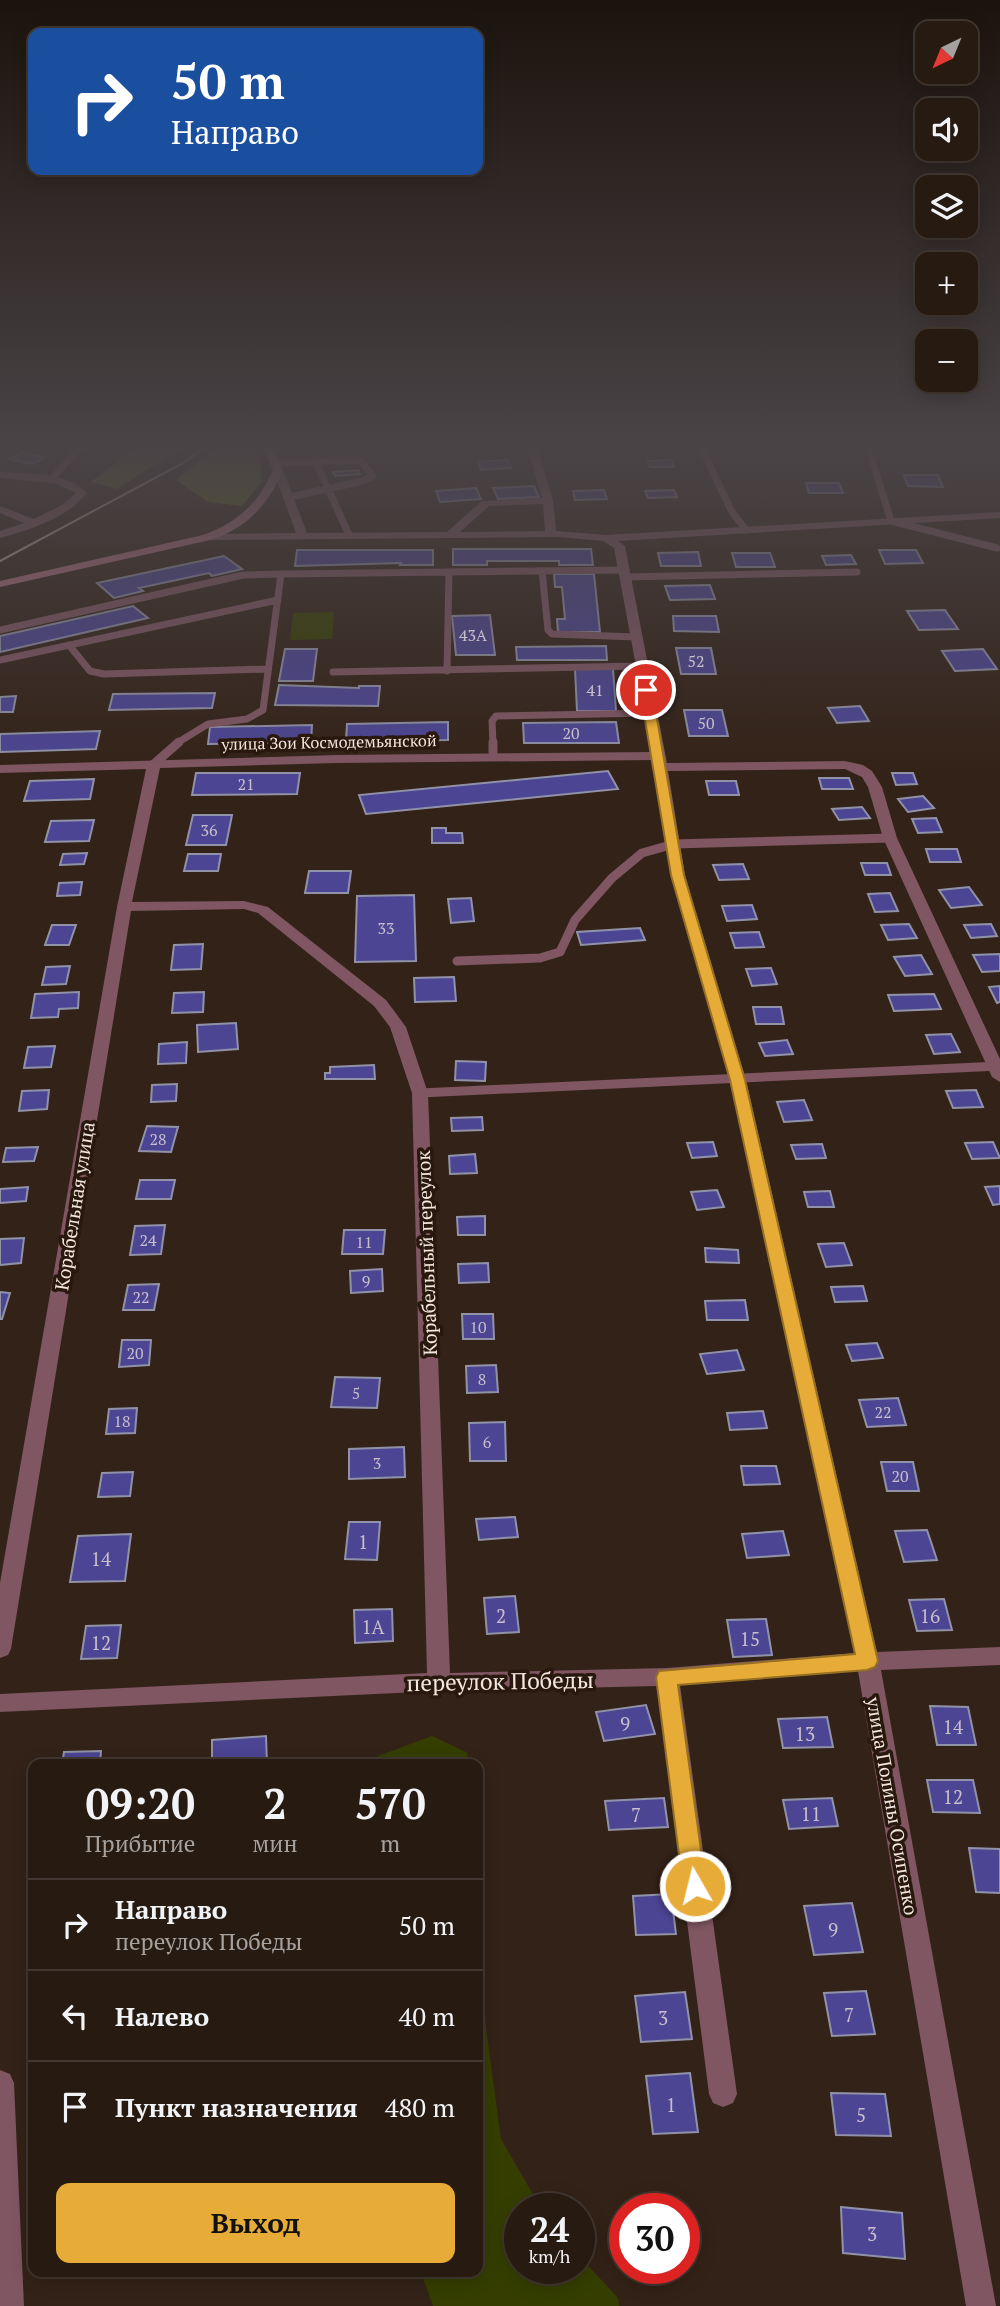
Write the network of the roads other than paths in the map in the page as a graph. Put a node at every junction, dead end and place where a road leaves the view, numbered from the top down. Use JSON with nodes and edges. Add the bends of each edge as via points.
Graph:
{"nodes":[{"id":1,"x":132,"y":555,"type":"edge"},
{"id":2,"x":620,"y":555,"type":"edge"},
{"id":3,"x":542,"y":571,"type":"junction"},
{"id":4,"x":857,"y":572,"type":"dead end"},
{"id":5,"x":449,"y":573,"type":"junction"},
{"id":6,"x":281,"y":574,"type":"junction"},
{"id":7,"x":624,"y":574,"type":"junction"},
{"id":8,"x":0,"y":584,"type":"edge"},
{"id":9,"x":278,"y":600,"type":"junction"},
{"id":10,"x":0,"y":629,"type":"edge"},
{"id":11,"x":637,"y":636,"type":"junction"},
{"id":12,"x":69,"y":645,"type":"junction"},
{"id":13,"x":0,"y":660,"type":"edge"},
{"id":14,"x":642,"y":666,"type":"junction"},
{"id":15,"x":268,"y":669,"type":"junction"},
{"id":16,"x":447,"y":671,"type":"junction"},
{"id":17,"x":333,"y":672,"type":"dead end"},
{"id":18,"x":651,"y":713,"type":"junction"},
{"id":19,"x":493,"y":756,"type":"junction"},
{"id":20,"x":659,"y":761,"type":"junction"},
{"id":21,"x":154,"y":764,"type":"junction"},
{"id":22,"x":0,"y":769,"type":"edge"},
{"id":23,"x":890,"y":838,"type":"junction"},
{"id":24,"x":674,"y":844,"type":"junction"},
{"id":25,"x":124,"y":907,"type":"junction"},
{"id":26,"x":457,"y":961,"type":"dead end"},
{"id":27,"x":999,"y":1070,"type":"edge"},
{"id":28,"x":738,"y":1080,"type":"junction"},
{"id":29,"x":421,"y":1093,"type":"junction"},
{"id":30,"x":0,"y":1649,"type":"edge"},
{"id":31,"x":1000,"y":1656,"type":"edge"},
{"id":32,"x":867,"y":1661,"type":"junction"},
{"id":33,"x":667,"y":1677,"type":"junction"},
{"id":34,"x":439,"y":1682,"type":"junction"},
{"id":35,"x":0,"y":1703,"type":"edge"},
{"id":36,"x":0,"y":2083,"type":"edge"},
{"id":37,"x":723,"y":2094,"type":"dead end"},
{"id":38,"x":9,"y":2306,"type":"edge"},
{"id":39,"x":981,"y":2306,"type":"edge"}],
"edges":[{"from":1,"to":8,"type":"main road"},
{"from":2,"to":7,"type":"street","name":"улица Полины Осипенко"},
{"from":3,"to":5,"type":"lane"},
{"from":3,"to":7,"type":"lane"},
{"from":3,"to":11,"type":"lane","via":[[552,634]]},
{"from":4,"to":7,"type":"lane"},
{"from":5,"to":6,"type":"lane"},
{"from":5,"to":16,"type":"lane"},
{"from":6,"to":9,"type":"lane"},
{"from":6,"to":10,"type":"lane","via":[[243,575]]},
{"from":7,"to":11,"type":"street","name":"улица Полины Осипенко"},
{"from":9,"to":12,"type":"lane"},
{"from":9,"to":15,"type":"lane"},
{"from":11,"to":14,"type":"street","name":"улица Полины Осипенко"},
{"from":12,"to":13,"type":"lane"},
{"from":12,"to":15,"type":"lane","via":[[90,671],[104,674]]},
{"from":14,"to":16,"type":"lane"},
{"from":14,"to":18,"type":"street","name":"улица Полины Осипенко"},
{"from":15,"to":21,"type":"lane","via":[[263,710],[258,716],[197,728]]},
{"from":16,"to":17,"type":"lane"},
{"from":18,"to":19,"type":"lane","via":[[496,716],[492,721]]},
{"from":18,"to":20,"type":"street","name":"улица Полины Осипенко"},
{"from":19,"to":20,"type":"street","name":"улица Зои Космодемьянской"},
{"from":19,"to":21,"type":"street","name":"улица Зои Космодемьянской"},
{"from":20,"to":23,"type":"street","name":"улица Зои Космодемьянской","via":[[858,768],[875,787]]},
{"from":20,"to":24,"type":"street","name":"улица Полины Осипенко"},
{"from":21,"to":22,"type":"street","name":"улица Зои Космодемьянской"},
{"from":21,"to":25,"type":"street","name":"Корабельная улица"},
{"from":23,"to":24,"type":"lane"},
{"from":23,"to":27,"type":"street"},
{"from":24,"to":26,"type":"lane","via":[[642,853],[612,878],[575,920],[560,952],[540,958]]},
{"from":24,"to":28,"type":"street","name":"улица Полины Осипенко","via":[[677,875]]},
{"from":25,"to":29,"type":"street","name":"Корабельный переулок","via":[[244,905],[263,910],[380,1003],[398,1027]]},
{"from":25,"to":30,"type":"street","name":"Корабельная улица"},
{"from":27,"to":28,"type":"lane"},
{"from":28,"to":29,"type":"lane"},
{"from":28,"to":32,"type":"street","name":"улица Полины Осипенко"},
{"from":29,"to":34,"type":"street","name":"Корабельный переулок"},
{"from":31,"to":32,"type":"street","name":"переулок Победы"},
{"from":32,"to":33,"type":"street","name":"переулок Победы"},
{"from":32,"to":39,"type":"street","name":"улица Полины Осипенко"},
{"from":33,"to":34,"type":"street","name":"переулок Победы"},
{"from":33,"to":37,"type":"street"},
{"from":34,"to":35,"type":"street","name":"переулок Победы"},
{"from":36,"to":38,"type":"street"}]}
